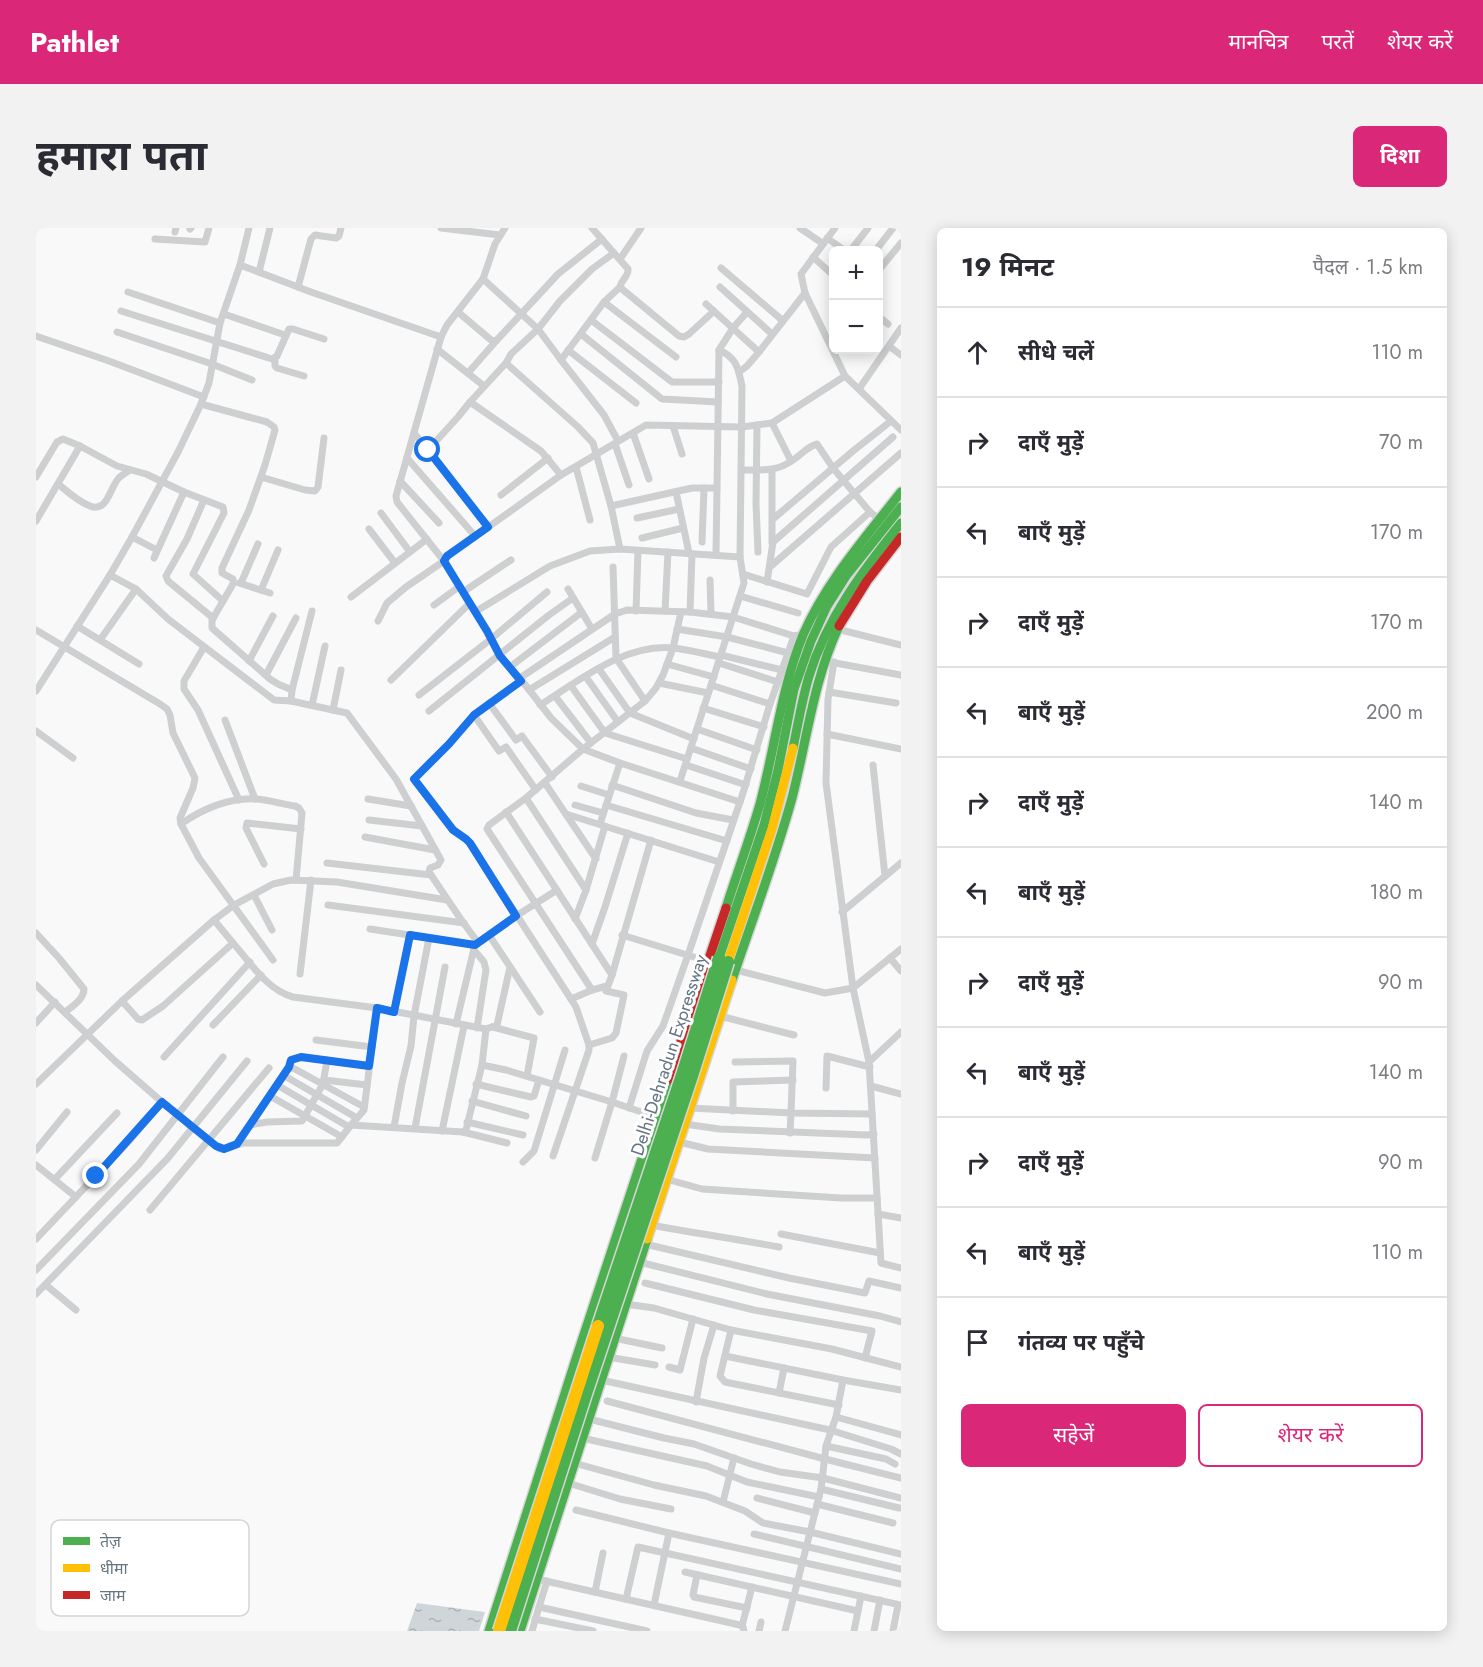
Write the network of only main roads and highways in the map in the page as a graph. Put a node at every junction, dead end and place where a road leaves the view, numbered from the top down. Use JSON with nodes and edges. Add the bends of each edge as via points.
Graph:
{"nodes":[{"id":1,"x":901,"y":492,"type":"edge"},
{"id":2,"x":901,"y":507,"type":"edge"},
{"id":3,"x":901,"y":523,"type":"edge"},
{"id":4,"x":901,"y":537,"type":"edge"},
{"id":5,"x":489,"y":1631,"type":"edge"},
{"id":6,"x":499,"y":1631,"type":"edge"},
{"id":7,"x":510,"y":1631,"type":"edge"},
{"id":8,"x":520,"y":1631,"type":"edge"}],
"edges":[{"from":1,"to":5,"type":"main road","via":[[874,515],[799,635],[760,804]]},
{"from":2,"to":6,"type":"main road","name":"Delhi-Dehradun Expressway","bridge":true,"via":[[837,590],[806,652],[766,817]]},
{"from":3,"to":7,"type":"main road","name":"Delhi-Dehradun Expressway","bridge":true,"via":[[846,596],[813,665],[775,820]]},
{"from":4,"to":8,"type":"main road","via":[[837,629],[814,696],[792,798],[645,1244],[646,1264],[542,1580]]}]}
